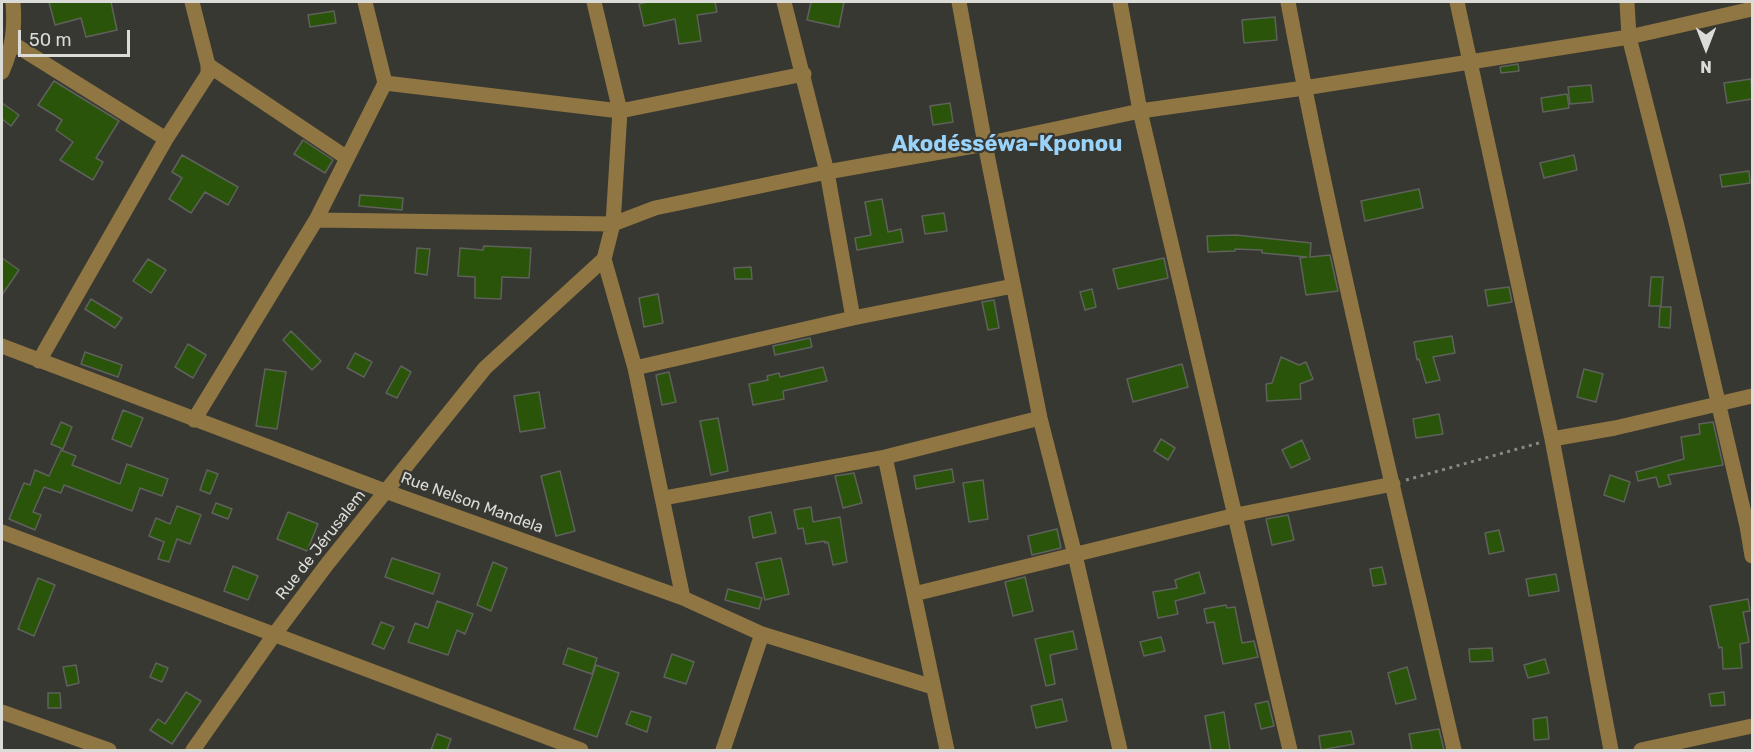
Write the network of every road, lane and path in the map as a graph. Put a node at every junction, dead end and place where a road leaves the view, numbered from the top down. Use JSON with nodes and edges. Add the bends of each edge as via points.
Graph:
{"nodes":[{"id":1,"x":14,"y":2,"type":"edge"},
{"id":2,"x":192,"y":2,"type":"edge"},
{"id":3,"x":365,"y":2,"type":"edge"},
{"id":4,"x":594,"y":2,"type":"edge"},
{"id":5,"x":784,"y":2,"type":"edge"},
{"id":6,"x":959,"y":2,"type":"edge"},
{"id":7,"x":1120,"y":2,"type":"edge"},
{"id":8,"x":1288,"y":2,"type":"edge"},
{"id":9,"x":1457,"y":2,"type":"edge"},
{"id":10,"x":1627,"y":2,"type":"edge"},
{"id":11,"x":1752,"y":9,"type":"edge"},
{"id":12,"x":1629,"y":38,"type":"junction"},
{"id":13,"x":12,"y":43,"type":"junction"},
{"id":14,"x":1469,"y":61,"type":"junction"},
{"id":15,"x":208,"y":66,"type":"junction"},
{"id":16,"x":2,"y":72,"type":"edge"},
{"id":17,"x":804,"y":74,"type":"junction"},
{"id":18,"x":385,"y":83,"type":"junction"},
{"id":19,"x":1304,"y":88,"type":"junction"},
{"id":20,"x":620,"y":111,"type":"junction"},
{"id":21,"x":1140,"y":111,"type":"junction"},
{"id":22,"x":166,"y":139,"type":"junction"},
{"id":23,"x":985,"y":144,"type":"junction"},
{"id":24,"x":347,"y":158,"type":"junction"},
{"id":25,"x":827,"y":172,"type":"junction"},
{"id":26,"x":316,"y":220,"type":"junction"},
{"id":27,"x":613,"y":225,"type":"junction"},
{"id":28,"x":604,"y":259,"type":"junction"},
{"id":29,"x":1013,"y":286,"type":"junction"},
{"id":30,"x":853,"y":318,"type":"junction"},
{"id":31,"x":2,"y":346,"type":"edge"},
{"id":32,"x":39,"y":361,"type":"junction"},
{"id":33,"x":635,"y":368,"type":"junction"},
{"id":34,"x":1752,"y":396,"type":"edge"},
{"id":35,"x":1718,"y":404,"type":"junction"},
{"id":36,"x":1040,"y":418,"type":"junction"},
{"id":37,"x":194,"y":420,"type":"junction"},
{"id":38,"x":1552,"y":439,"type":"junction"},
{"id":39,"x":885,"y":457,"type":"junction"},
{"id":40,"x":1393,"y":484,"type":"junction"},
{"id":41,"x":385,"y":491,"type":"junction"},
{"id":42,"x":664,"y":498,"type":"junction"},
{"id":43,"x":1236,"y":515,"type":"junction"},
{"id":44,"x":2,"y":532,"type":"edge"},
{"id":45,"x":1074,"y":555,"type":"junction"},
{"id":46,"x":1752,"y":556,"type":"edge"},
{"id":47,"x":914,"y":594,"type":"junction"},
{"id":48,"x":683,"y":598,"type":"junction"},
{"id":49,"x":762,"y":634,"type":"junction"},
{"id":50,"x":274,"y":635,"type":"junction"},
{"id":51,"x":933,"y":687,"type":"junction"},
{"id":52,"x":2,"y":712,"type":"edge"},
{"id":53,"x":1752,"y":726,"type":"edge"},
{"id":54,"x":109,"y":750,"type":"edge"},
{"id":55,"x":193,"y":750,"type":"edge"},
{"id":56,"x":581,"y":750,"type":"edge"},
{"id":57,"x":723,"y":750,"type":"edge"},
{"id":58,"x":947,"y":750,"type":"edge"},
{"id":59,"x":1120,"y":750,"type":"edge"},
{"id":60,"x":1290,"y":750,"type":"edge"},
{"id":61,"x":1454,"y":750,"type":"edge"},
{"id":62,"x":1611,"y":750,"type":"edge"},
{"id":63,"x":1641,"y":750,"type":"edge"}],
"edges":[{"from":1,"to":13,"type":"street"},
{"from":2,"to":15,"type":"street"},
{"from":3,"to":18,"type":"street"},
{"from":4,"to":20,"type":"street"},
{"from":5,"to":17,"type":"street"},
{"from":6,"to":23,"type":"street"},
{"from":7,"to":21,"type":"street"},
{"from":8,"to":19,"type":"street"},
{"from":9,"to":14,"type":"street"},
{"from":10,"to":12,"type":"street"},
{"from":11,"to":12,"type":"street"},
{"from":12,"to":14,"type":"street"},
{"from":12,"to":35,"type":"street"},
{"from":13,"to":16,"type":"street"},
{"from":13,"to":22,"type":"street"},
{"from":14,"to":19,"type":"street"},
{"from":14,"to":38,"type":"street"},
{"from":15,"to":22,"type":"street","via":[[205,81]]},
{"from":15,"to":24,"type":"street"},
{"from":17,"to":20,"type":"street"},
{"from":17,"to":25,"type":"street"},
{"from":18,"to":20,"type":"street"},
{"from":18,"to":24,"type":"street"},
{"from":19,"to":21,"type":"street"},
{"from":19,"to":40,"type":"street"},
{"from":20,"to":27,"type":"street"},
{"from":21,"to":23,"type":"street"},
{"from":21,"to":43,"type":"street"},
{"from":22,"to":32,"type":"street"},
{"from":23,"to":25,"type":"street"},
{"from":23,"to":29,"type":"street"},
{"from":24,"to":26,"type":"street"},
{"from":25,"to":27,"type":"street","via":[[655,208]]},
{"from":25,"to":30,"type":"street"},
{"from":26,"to":27,"type":"street"},
{"from":26,"to":37,"type":"street"},
{"from":27,"to":28,"type":"street"},
{"from":28,"to":33,"type":"street"},
{"from":28,"to":41,"type":"street","name":"Rue de Jérusalem","via":[[485,368]]},
{"from":29,"to":30,"type":"street"},
{"from":29,"to":36,"type":"street"},
{"from":30,"to":33,"type":"street"},
{"from":31,"to":32,"type":"street","name":"Rue Nelson Mandela"},
{"from":32,"to":37,"type":"street","name":"Rue Nelson Mandela"},
{"from":33,"to":42,"type":"street"},
{"from":34,"to":35,"type":"street"},
{"from":35,"to":38,"type":"street"},
{"from":35,"to":46,"type":"street"},
{"from":36,"to":39,"type":"street"},
{"from":36,"to":45,"type":"street"},
{"from":37,"to":41,"type":"street","name":"Rue Nelson Mandela"},
{"from":38,"to":40,"type":"path"},
{"from":38,"to":62,"type":"street"},
{"from":39,"to":42,"type":"street"},
{"from":39,"to":47,"type":"street"},
{"from":40,"to":43,"type":"street"},
{"from":40,"to":61,"type":"street"},
{"from":41,"to":48,"type":"street","name":"Rue Nelson Mandela"},
{"from":41,"to":50,"type":"street","name":"Rue de Jérusalem"},
{"from":42,"to":48,"type":"street"},
{"from":43,"to":45,"type":"street"},
{"from":43,"to":60,"type":"street"},
{"from":44,"to":50,"type":"street"},
{"from":45,"to":47,"type":"street"},
{"from":45,"to":59,"type":"street"},
{"from":47,"to":51,"type":"street"},
{"from":48,"to":49,"type":"street","name":"Rue Nelson Mandela"},
{"from":49,"to":51,"type":"street","name":"Rue Nelson Mandela"},
{"from":49,"to":57,"type":"street"},
{"from":50,"to":55,"type":"street","name":"Rue de Jérusalem"},
{"from":50,"to":56,"type":"street"},
{"from":51,"to":58,"type":"street"},
{"from":52,"to":54,"type":"street"},
{"from":53,"to":63,"type":"street"}]}
